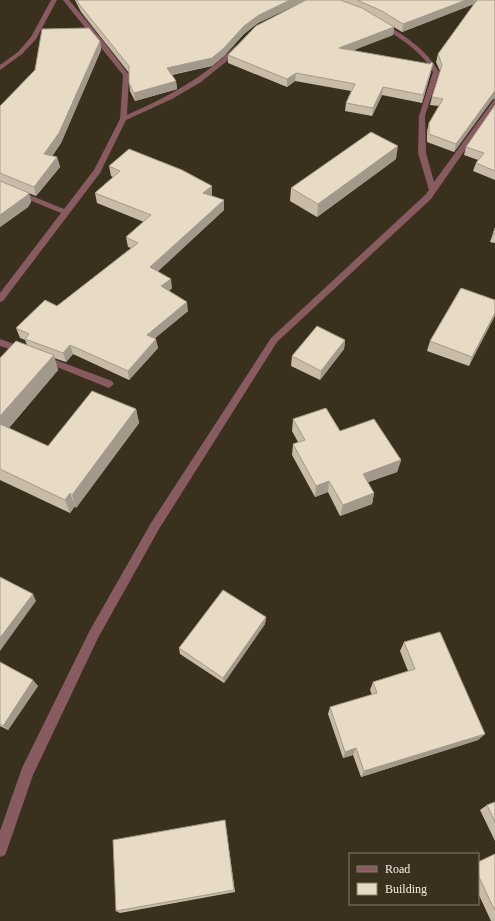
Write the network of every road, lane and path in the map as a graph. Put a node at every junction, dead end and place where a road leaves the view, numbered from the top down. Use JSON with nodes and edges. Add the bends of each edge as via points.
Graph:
{"nodes":[{"id":1,"x":54,"y":0,"type":"edge"},
{"id":2,"x":66,"y":0,"type":"edge"},
{"id":3,"x":377,"y":21,"type":"edge"},
{"id":4,"x":244,"y":40,"type":"edge"},
{"id":5,"x":0,"y":68,"type":"edge"},
{"id":6,"x":495,"y":102,"type":"edge"},
{"id":7,"x":123,"y":119,"type":"junction"},
{"id":8,"x":0,"y":185,"type":"edge"},
{"id":9,"x":432,"y":190,"type":"junction"},
{"id":10,"x":65,"y":212,"type":"junction"},
{"id":11,"x":0,"y":300,"type":"edge"},
{"id":12,"x":0,"y":342,"type":"edge"},
{"id":13,"x":109,"y":384,"type":"dead end"},
{"id":14,"x":0,"y":850,"type":"edge"}],
"edges":[{"from":1,"to":5,"type":"street","via":[[34,38]]},
{"from":2,"to":7,"type":"street","via":[[126,75]]},
{"from":3,"to":9,"type":"street","via":[[415,45],[430,60],[436,72],[422,116],[422,153]]},
{"from":4,"to":7,"type":"street","via":[[223,63],[191,86]]},
{"from":6,"to":9,"type":"street"},
{"from":7,"to":10,"type":"street","via":[[97,171]]},
{"from":8,"to":10,"type":"street"},
{"from":9,"to":14,"type":"street","via":[[428,197],[274,340],[155,526],[94,634],[27,773]]},
{"from":10,"to":11,"type":"street"},
{"from":12,"to":13,"type":"street"}]}
